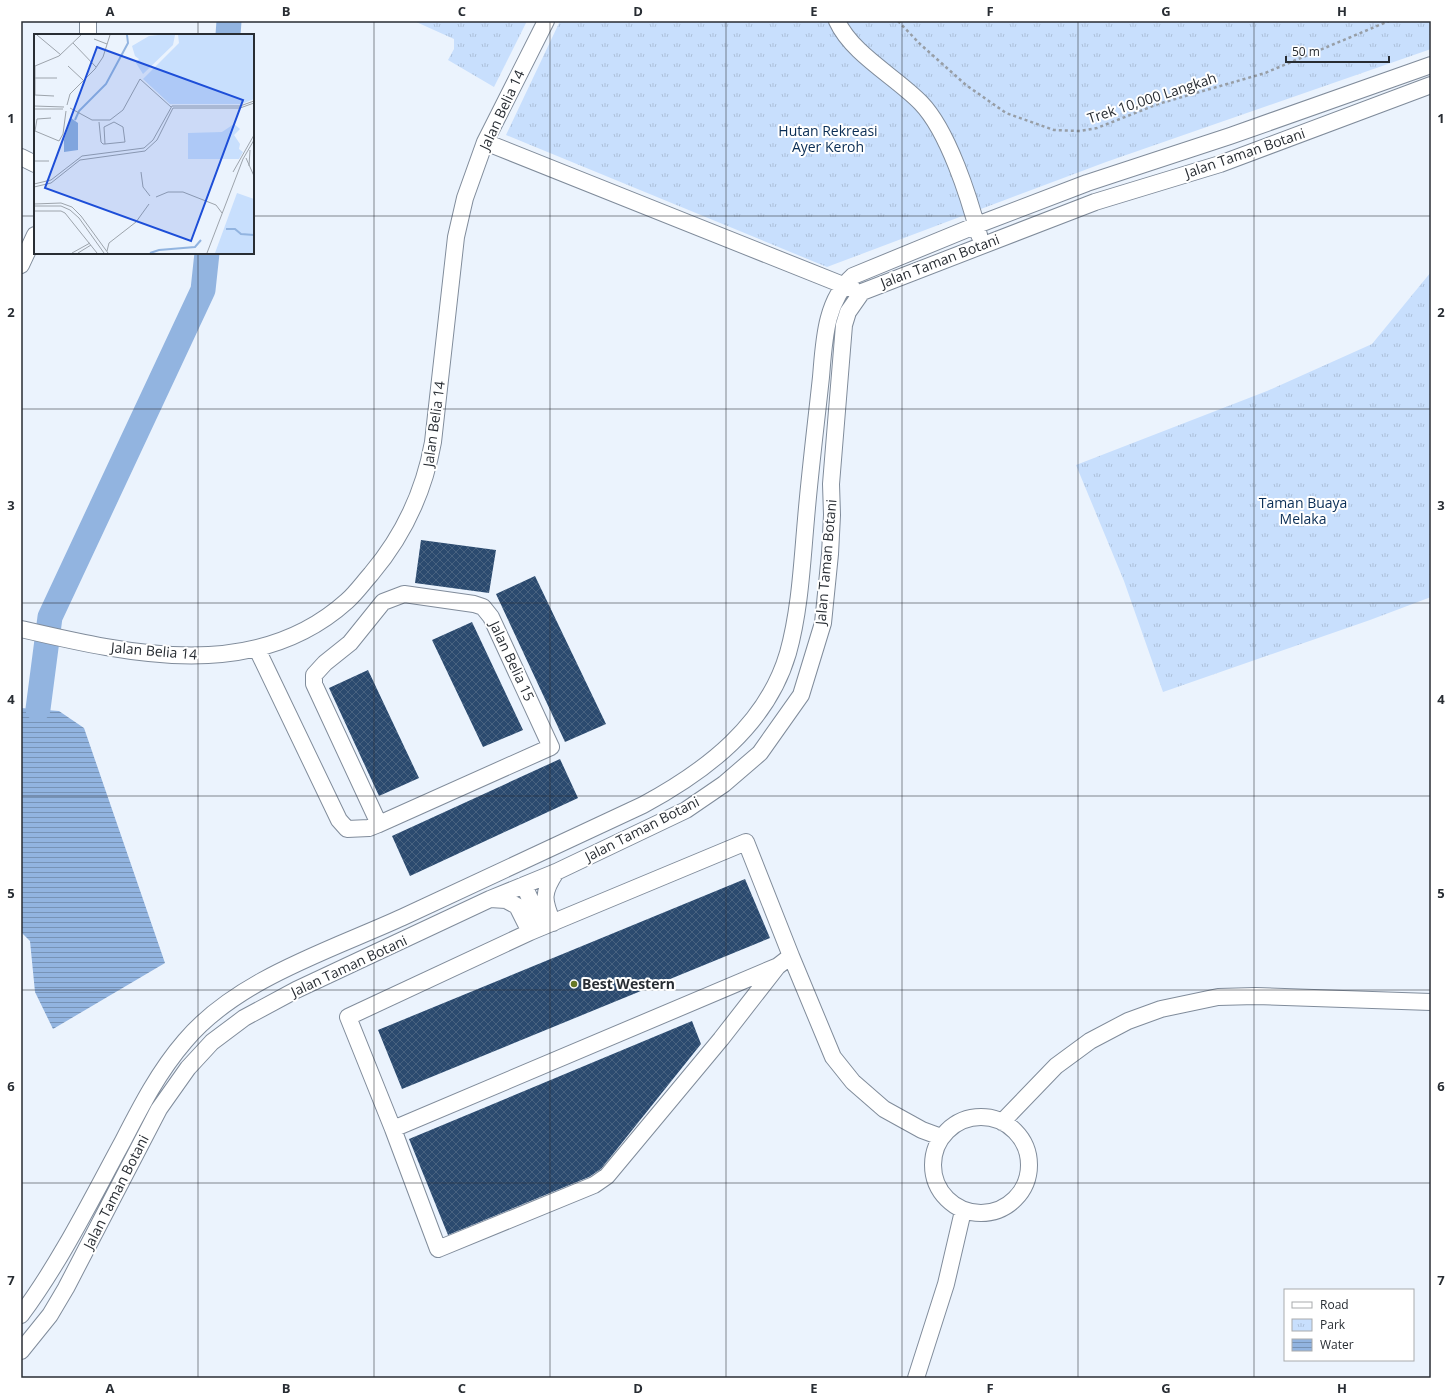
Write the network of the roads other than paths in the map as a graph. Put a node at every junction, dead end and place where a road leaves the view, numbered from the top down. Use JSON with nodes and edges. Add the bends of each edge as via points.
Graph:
{"nodes":[{"id":1,"x":88,"y":21,"type":"edge"},
{"id":2,"x":546,"y":21,"type":"edge"},
{"id":3,"x":836,"y":21,"type":"edge"},
{"id":4,"x":88,"y":34,"type":"edge"},
{"id":5,"x":1431,"y":65,"type":"edge"},
{"id":6,"x":1431,"y":85,"type":"edge"},
{"id":7,"x":485,"y":142,"type":"junction"},
{"id":8,"x":21,"y":157,"type":"edge"},
{"id":9,"x":34,"y":164,"type":"edge"},
{"id":10,"x":976,"y":224,"type":"junction"},
{"id":11,"x":34,"y":237,"type":"edge"},
{"id":12,"x":982,"y":245,"type":"junction"},
{"id":13,"x":21,"y":265,"type":"edge"},
{"id":14,"x":843,"y":284,"type":"junction"},
{"id":15,"x":862,"y":292,"type":"junction"},
{"id":16,"x":21,"y":628,"type":"edge"},
{"id":17,"x":257,"y":649,"type":"junction"},
{"id":18,"x":379,"y":824,"type":"junction"},
{"id":19,"x":556,"y":872,"type":"junction"},
{"id":20,"x":481,"y":881,"type":"junction"},
{"id":21,"x":524,"y":885,"type":"junction"},
{"id":22,"x":490,"y":899,"type":"junction"},
{"id":23,"x":542,"y":928,"type":"junction"},
{"id":24,"x":791,"y":956,"type":"junction"},
{"id":25,"x":778,"y":966,"type":"junction"},
{"id":26,"x":1431,"y":1002,"type":"edge"},
{"id":27,"x":1002,"y":1122,"type":"junction"},
{"id":28,"x":393,"y":1129,"type":"junction"},
{"id":29,"x":941,"y":1137,"type":"junction"},
{"id":30,"x":963,"y":1211,"type":"junction"},
{"id":31,"x":21,"y":1315,"type":"edge"},
{"id":32,"x":21,"y":1351,"type":"edge"},
{"id":33,"x":916,"y":1378,"type":"edge"}],
"edges":[{"from":1,"to":4,"type":"street"},
{"from":2,"to":7,"type":"street","name":"Jalan Belia 14"},
{"from":3,"to":10,"type":"street","via":[[856,46],[922,104],[940,129],[953,157]]},
{"from":5,"to":10,"type":"street","name":"Jalan Taman Botani","via":[[1230,136],[1086,183]]},
{"from":6,"to":12,"type":"street","name":"Jalan Taman Botani","via":[[1220,164],[1095,202]]},
{"from":7,"to":14,"type":"street"},
{"from":7,"to":17,"type":"street","name":"Jalan Belia 14","via":[[465,198],[456,237],[429,468],[409,518],[380,564],[347,601],[295,636]]},
{"from":8,"to":9,"type":"street"},
{"from":10,"to":12,"type":"street"},
{"from":10,"to":14,"type":"street","name":"Jalan Taman Botani","via":[[852,276]]},
{"from":11,"to":13,"type":"street"},
{"from":12,"to":15,"type":"street","name":"Jalan Taman Botani"},
{"from":14,"to":15,"type":"street"},
{"from":14,"to":20,"type":"street","name":"Jalan Taman Botani","via":[[826,327],[794,632],[780,674],[761,707],[723,752],[669,791]]},
{"from":15,"to":19,"type":"street","name":"Jalan Taman Botani","via":[[848,312],[844,325],[831,484],[830,554],[823,623],[801,695],[760,753],[724,784],[686,810]]},
{"from":16,"to":17,"type":"street","name":"Jalan Belia 14","via":[[85,643],[192,656]]},
{"from":17,"to":18,"type":"street","name":"Jalan Belia 15","via":[[339,820],[347,829],[369,828]]},
{"from":18,"to":18,"type":"street","name":"Jalan Belia 15","via":[[551,748],[491,617],[482,607],[404,594],[393,597],[383,602],[350,643],[314,675],[314,684]]},
{"from":19,"to":21,"type":"street","name":"Jalan Taman Botani"},
{"from":19,"to":23,"type":"street","via":[[546,887]]},
{"from":20,"to":21,"type":"street","via":[[505,879]]},
{"from":20,"to":31,"type":"street","name":"Jalan Taman Botani","via":[[267,978],[236,996],[202,1022],[185,1040],[154,1083],[50,1274]]},
{"from":21,"to":22,"type":"street","name":"Jalan Taman Botani"},
{"from":21,"to":23,"type":"street"},
{"from":22,"to":23,"type":"street","via":[[506,900],[517,906]]},
{"from":22,"to":32,"type":"street","name":"Jalan Taman Botani","via":[[296,990],[244,1018],[212,1042],[188,1068],[159,1109],[66,1288],[50,1316]]},
{"from":23,"to":24,"type":"street","via":[[746,842]]},
{"from":23,"to":28,"type":"street","via":[[348,1017]]},
{"from":24,"to":25,"type":"street"},
{"from":24,"to":29,"type":"street","via":[[833,1057],[853,1082],[884,1109],[922,1130]]},
{"from":25,"to":28,"type":"street"},
{"from":25,"to":28,"type":"street","via":[[607,1176],[594,1186],[438,1249]]},
{"from":26,"to":27,"type":"street","via":[[1256,996],[1218,997],[1161,1009],[1128,1020],[1090,1041],[1056,1066]]},
{"from":27,"to":29,"type":"street","via":[[990,1117],[963,1120]]},
{"from":27,"to":30,"type":"street","via":[[1015,1130],[1024,1142],[1030,1170],[1026,1185],[1018,1197],[1006,1207],[992,1213]]},
{"from":29,"to":30,"type":"street","via":[[933,1157],[934,1179],[950,1204]]},
{"from":30,"to":33,"type":"street","via":[[946,1284]]}]}
